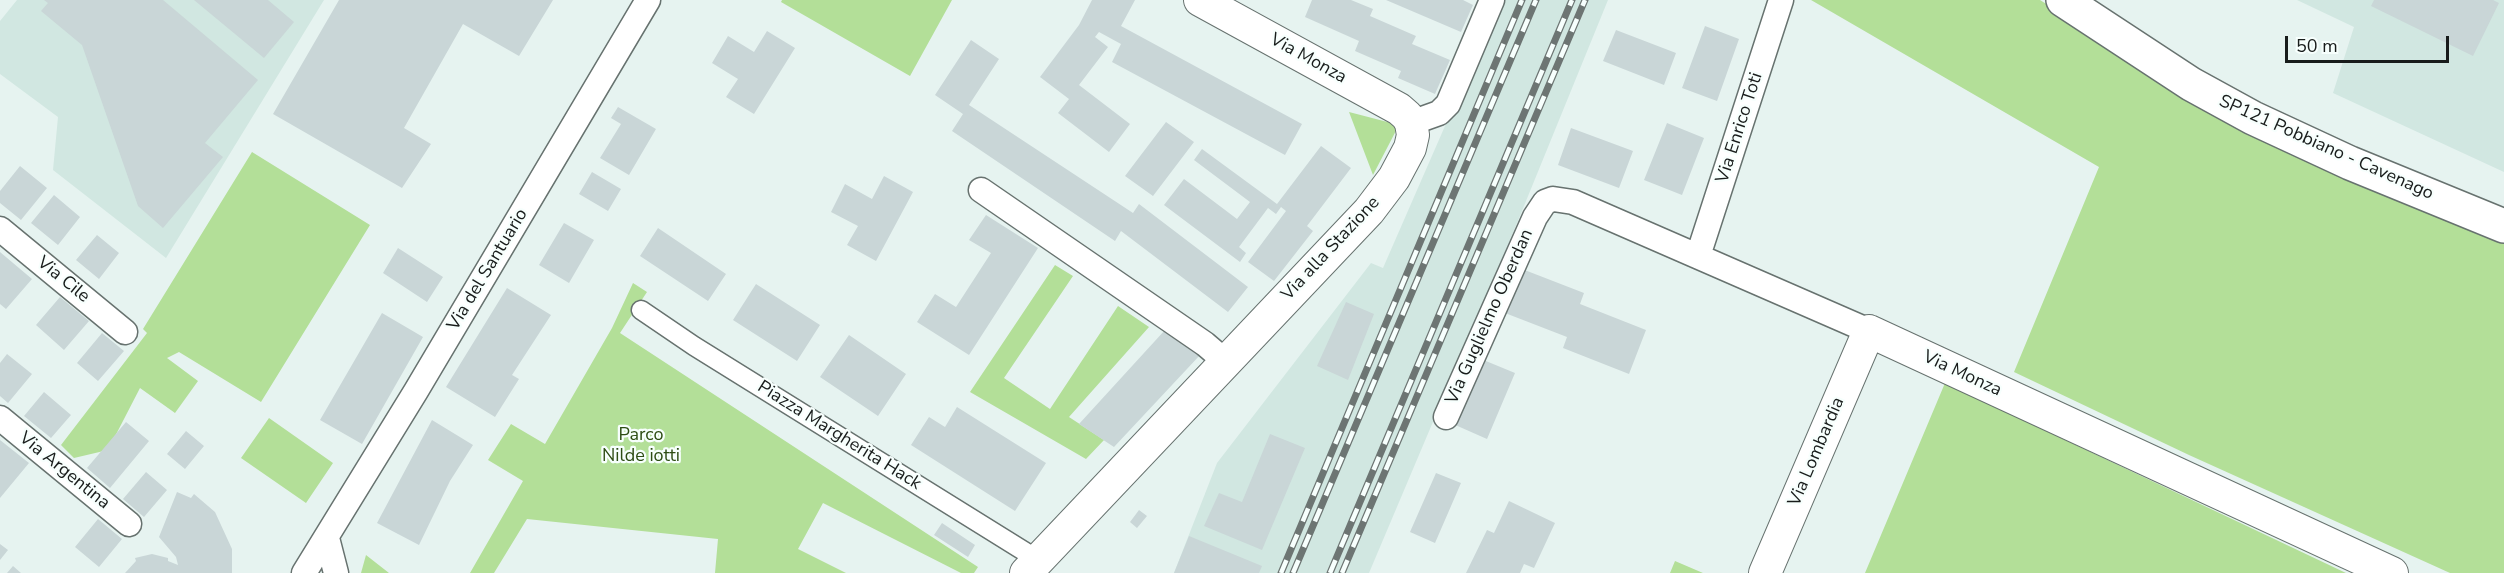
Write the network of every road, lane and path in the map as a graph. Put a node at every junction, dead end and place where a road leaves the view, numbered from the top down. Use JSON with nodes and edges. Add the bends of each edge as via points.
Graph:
{"nodes":[{"id":1,"x":648,"y":0,"type":"edge"},
{"id":2,"x":1200,"y":0,"type":"edge"},
{"id":3,"x":1492,"y":0,"type":"edge"},
{"id":4,"x":1782,"y":0,"type":"edge"},
{"id":5,"x":2062,"y":0,"type":"edge"},
{"id":6,"x":1411,"y":123,"type":"junction"},
{"id":7,"x":981,"y":190,"type":"dead end"},
{"id":8,"x":1535,"y":217,"type":"joint"},
{"id":9,"x":2504,"y":226,"type":"edge"},
{"id":10,"x":0,"y":229,"type":"edge"},
{"id":11,"x":1698,"y":256,"type":"junction"},
{"id":12,"x":641,"y":310,"type":"dead end"},
{"id":13,"x":1869,"y":331,"type":"junction"},
{"id":14,"x":126,"y":332,"type":"dead end"},
{"id":15,"x":1226,"y":362,"type":"junction"},
{"id":16,"x":1446,"y":417,"type":"dead end"},
{"id":17,"x":0,"y":418,"type":"edge"},
{"id":18,"x":129,"y":524,"type":"dead end"},
{"id":19,"x":327,"y":538,"type":"junction"},
{"id":20,"x":1031,"y":567,"type":"edge"},
{"id":21,"x":304,"y":573,"type":"edge"},
{"id":22,"x":336,"y":573,"type":"edge"},
{"id":23,"x":1765,"y":573,"type":"edge"},
{"id":24,"x":2392,"y":573,"type":"edge"}],
"edges":[{"from":1,"to":19,"type":"street","name":"Via del Santuario"},
{"from":2,"to":6,"type":"street","name":"Via Monza","via":[[1389,103]]},
{"from":3,"to":6,"type":"street","via":[[1448,104],[1439,113]]},
{"from":4,"to":11,"type":"street","name":"Via Enrico Toti"},
{"from":5,"to":9,"type":"main road","name":"SP121 Pobbiano - Cavenago","via":[[2234,108],[2350,163]]},
{"from":6,"to":15,"type":"street","name":"Via alla Stazione","via":[[1410,148],[1388,187]]},
{"from":7,"to":15,"type":"street"},
{"from":8,"to":11,"type":"street","name":"Via Monza","via":[[1545,202],[1563,199]]},
{"from":8,"to":16,"type":"street","name":"Via Guglielmo Oberdan"},
{"from":10,"to":14,"type":"street","name":"Via Cile"},
{"from":11,"to":13,"type":"street","name":"Via Monza"},
{"from":12,"to":20,"type":"street","name":"Piazza Margherita Hack","via":[[1027,553]]},
{"from":13,"to":23,"type":"street","name":"Via Lombardia"},
{"from":13,"to":24,"type":"street","name":"Via Monza"},
{"from":15,"to":20,"type":"street","name":"Via alla Stazione"},
{"from":17,"to":18,"type":"street","name":"Via Argentina"},
{"from":19,"to":21,"type":"street","name":"Via del Santuario"},
{"from":19,"to":22,"type":"street"}]}
